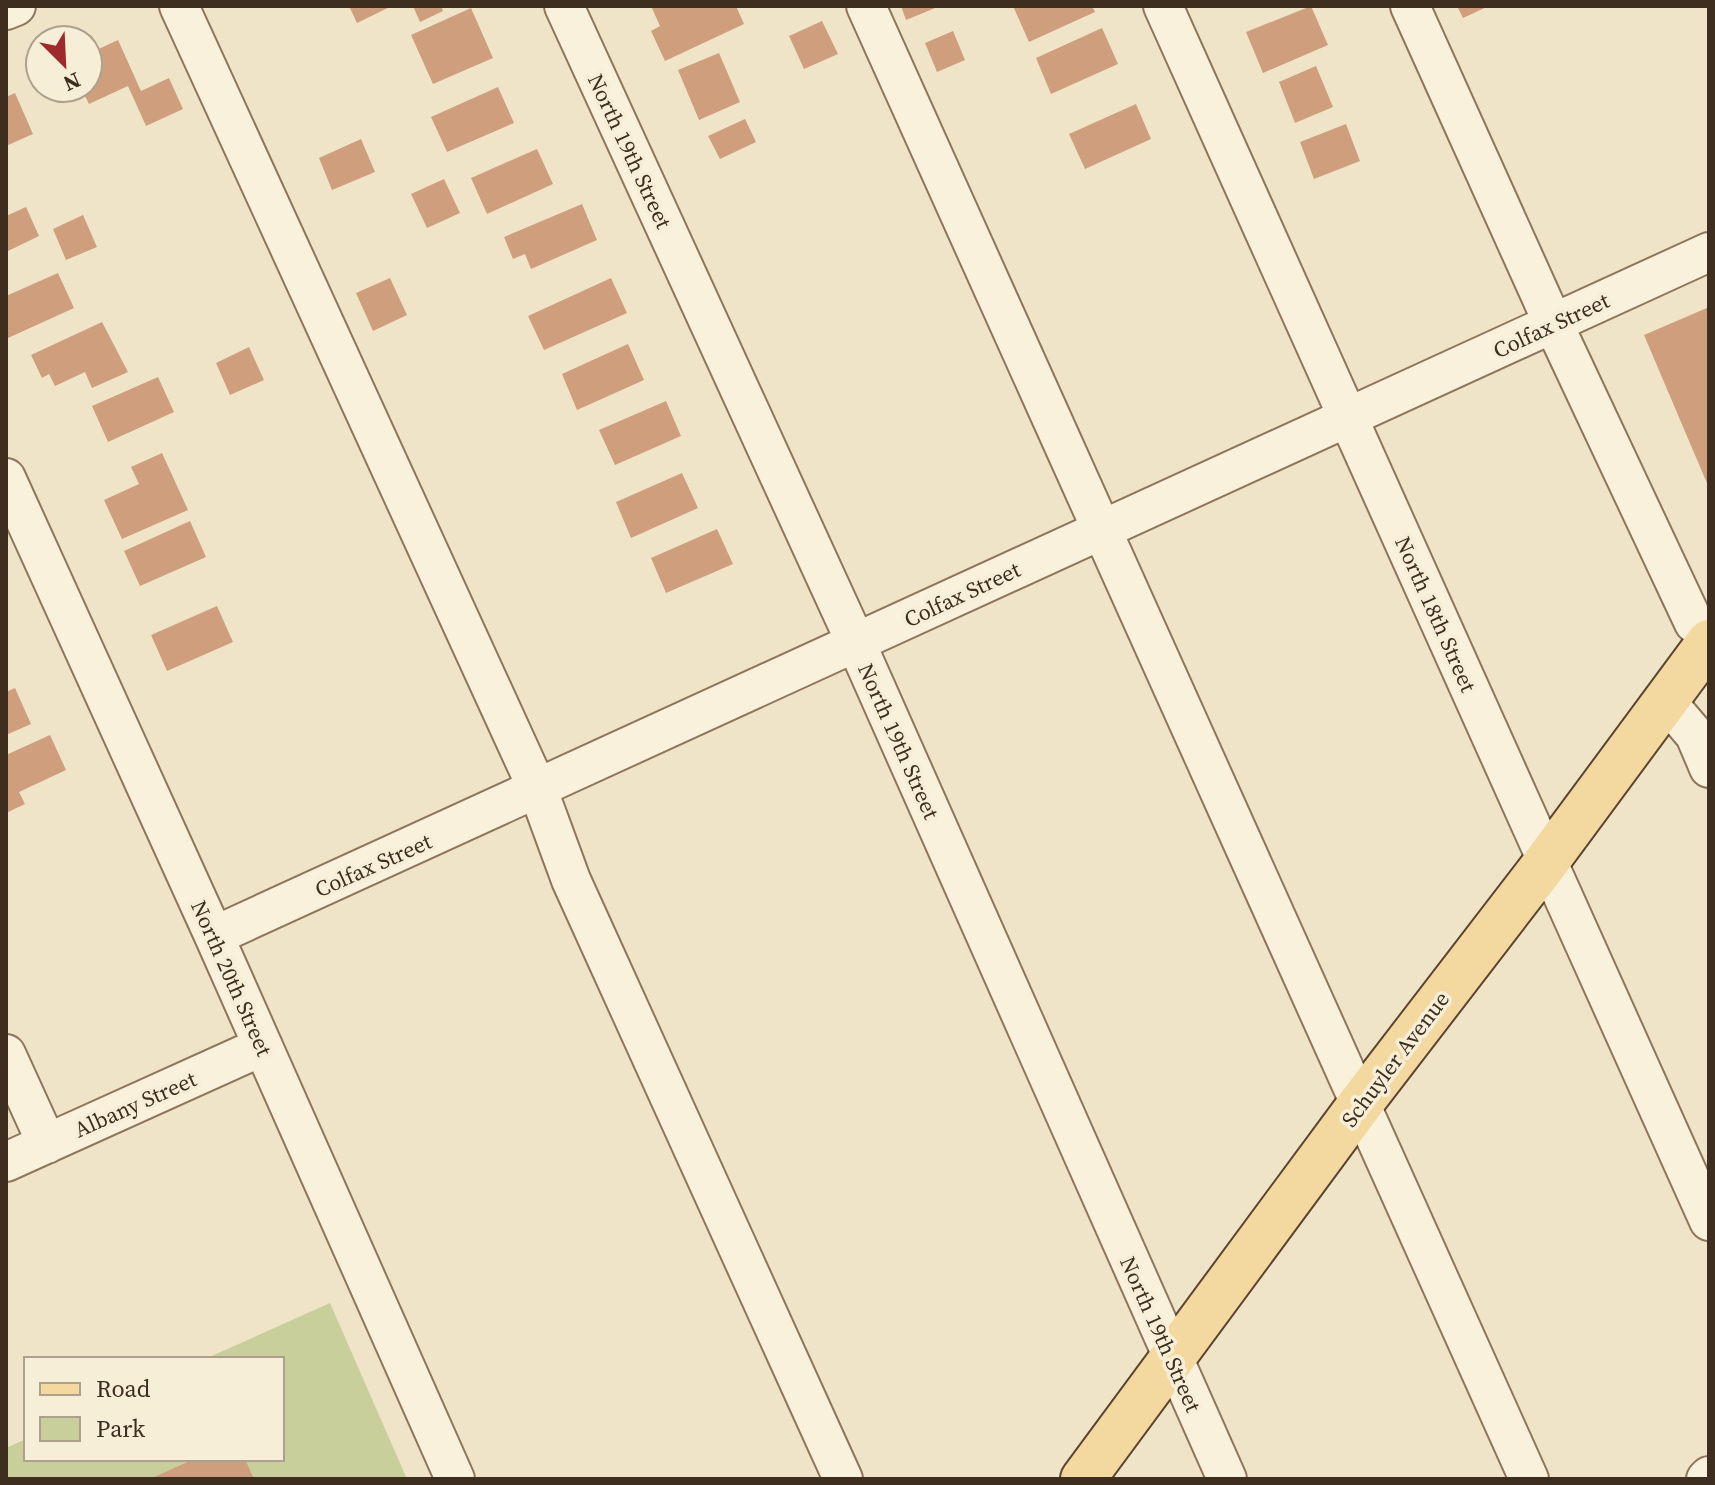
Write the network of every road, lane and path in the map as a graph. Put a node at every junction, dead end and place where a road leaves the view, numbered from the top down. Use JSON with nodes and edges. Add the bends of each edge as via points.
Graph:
{"nodes":[{"id":1,"x":16,"y":6,"type":"edge"},
{"id":2,"x":179,"y":6,"type":"edge"},
{"id":3,"x":564,"y":6,"type":"edge"},
{"id":4,"x":866,"y":6,"type":"edge"},
{"id":5,"x":1163,"y":6,"type":"edge"},
{"id":6,"x":1410,"y":6,"type":"edge"},
{"id":7,"x":6,"y":10,"type":"edge"},
{"id":8,"x":1709,"y":252,"type":"edge"},
{"id":9,"x":1553,"y":323,"type":"junction"},
{"id":10,"x":1348,"y":419,"type":"junction"},
{"id":11,"x":6,"y":478,"type":"edge"},
{"id":12,"x":1101,"y":529,"type":"junction"},
{"id":13,"x":16,"y":532,"type":"edge"},
{"id":14,"x":1709,"y":635,"type":"edge"},
{"id":15,"x":1709,"y":642,"type":"edge"},
{"id":16,"x":856,"y":643,"type":"junction"},
{"id":17,"x":1665,"y":700,"type":"junction"},
{"id":18,"x":1709,"y":768,"type":"edge"},
{"id":19,"x":538,"y":790,"type":"junction"},
{"id":20,"x":1547,"y":861,"type":"junction"},
{"id":21,"x":214,"y":936,"type":"junction"},
{"id":22,"x":263,"y":1046,"type":"junction"},
{"id":23,"x":6,"y":1054,"type":"edge"},
{"id":24,"x":1361,"y":1103,"type":"junction"},
{"id":25,"x":47,"y":1144,"type":"junction"},
{"id":26,"x":6,"y":1162,"type":"edge"},
{"id":27,"x":1709,"y":1221,"type":"edge"},
{"id":28,"x":1172,"y":1359,"type":"junction"},
{"id":29,"x":455,"y":1479,"type":"edge"},
{"id":30,"x":843,"y":1479,"type":"edge"},
{"id":31,"x":1083,"y":1479,"type":"edge"},
{"id":32,"x":1227,"y":1479,"type":"edge"},
{"id":33,"x":1529,"y":1479,"type":"edge"}],
"edges":[{"from":1,"to":7,"type":"street"},
{"from":2,"to":19,"type":"street"},
{"from":3,"to":16,"type":"street","name":"North 19th Street"},
{"from":4,"to":12,"type":"street"},
{"from":5,"to":10,"type":"street","name":"North 18th Street"},
{"from":6,"to":9,"type":"street"},
{"from":8,"to":9,"type":"street","name":"Colfax Street"},
{"from":9,"to":10,"type":"street","name":"Colfax Street"},
{"from":9,"to":14,"type":"street","via":[[1694,623]]},
{"from":10,"to":12,"type":"street","name":"Colfax Street"},
{"from":10,"to":20,"type":"street","name":"North 18th Street"},
{"from":11,"to":13,"type":"street","name":"North 20th Street"},
{"from":12,"to":16,"type":"street","name":"Colfax Street"},
{"from":12,"to":24,"type":"street"},
{"from":13,"to":21,"type":"street","name":"North 20th Street"},
{"from":15,"to":17,"type":"main road","name":"Schuyler Avenue"},
{"from":16,"to":19,"type":"street","name":"Colfax Street"},
{"from":16,"to":28,"type":"street","name":"North 19th Street"},
{"from":17,"to":18,"type":"street","via":[[1695,735]]},
{"from":17,"to":20,"type":"main road","name":"Schuyler Avenue"},
{"from":19,"to":21,"type":"street","name":"Colfax Street"},
{"from":19,"to":30,"type":"street","via":[[571,880]]},
{"from":20,"to":24,"type":"main road","name":"Schuyler Avenue"},
{"from":20,"to":27,"type":"street","name":"North 18th Street"},
{"from":21,"to":22,"type":"street","name":"North 20th Street"},
{"from":22,"to":25,"type":"street","name":"Albany Street"},
{"from":22,"to":29,"type":"street","name":"North 20th Street"},
{"from":23,"to":25,"type":"street"},
{"from":24,"to":28,"type":"main road","name":"Schuyler Avenue"},
{"from":24,"to":33,"type":"street"},
{"from":25,"to":26,"type":"street","name":"Albany Street"},
{"from":28,"to":31,"type":"main road","name":"Schuyler Avenue"},
{"from":28,"to":32,"type":"street","name":"North 19th Street"}]}
